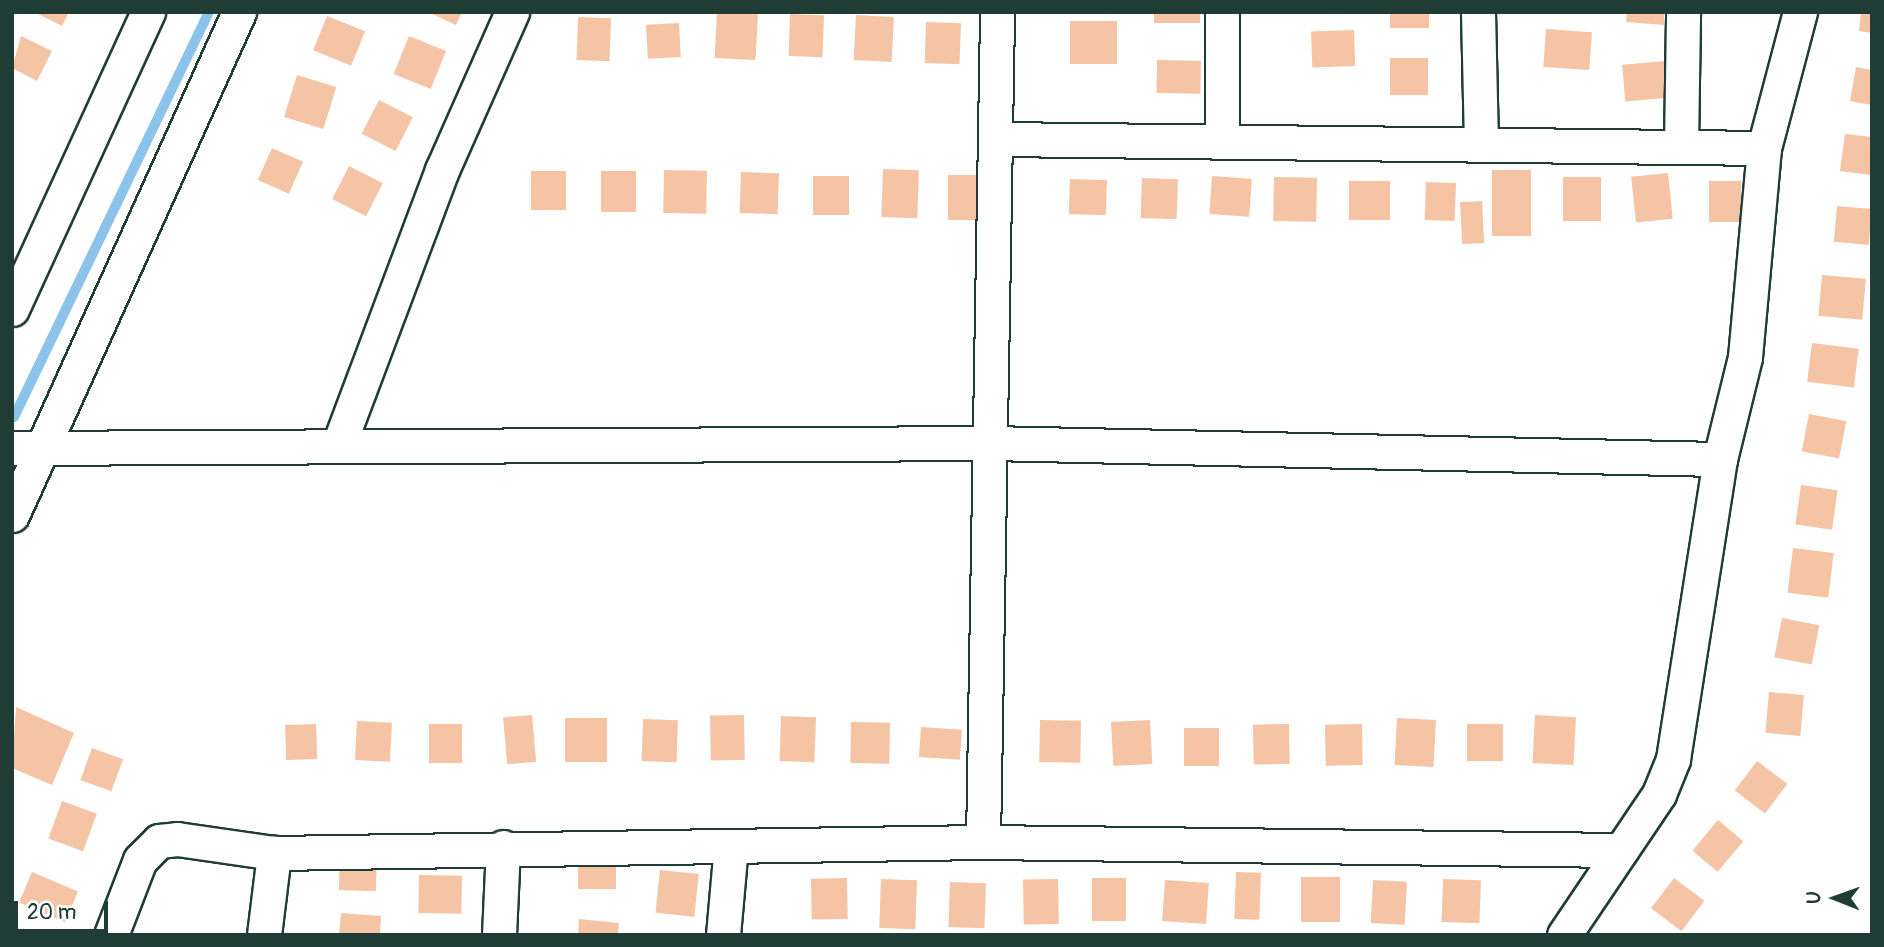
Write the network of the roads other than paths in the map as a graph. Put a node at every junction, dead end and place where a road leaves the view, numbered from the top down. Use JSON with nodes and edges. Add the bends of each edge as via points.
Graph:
{"nodes":[{"id":1,"x":149,"y":12,"type":"edge"},
{"id":2,"x":239,"y":12,"type":"edge"},
{"id":3,"x":512,"y":12,"type":"edge"},
{"id":4,"x":997,"y":12,"type":"edge"},
{"id":5,"x":1222,"y":12,"type":"edge"},
{"id":6,"x":1478,"y":12,"type":"edge"},
{"id":7,"x":1683,"y":12,"type":"edge"},
{"id":8,"x":1800,"y":12,"type":"edge"},
{"id":9,"x":997,"y":139,"type":"junction"},
{"id":10,"x":1222,"y":140,"type":"junction"},
{"id":11,"x":1481,"y":145,"type":"junction"},
{"id":12,"x":1681,"y":145,"type":"junction"},
{"id":13,"x":1764,"y":148,"type":"junction"},
{"id":14,"x":12,"y":309,"type":"edge"},
{"id":15,"x":990,"y":443,"type":"junction"},
{"id":16,"x":340,"y":444,"type":"junction"},
{"id":17,"x":27,"y":448,"type":"edge"},
{"id":18,"x":1720,"y":460,"type":"junction"},
{"id":19,"x":12,"y":515,"type":"edge"},
{"id":20,"x":984,"y":842,"type":"junction"},
{"id":21,"x":731,"y":846,"type":"junction"},
{"id":22,"x":503,"y":847,"type":"junction"},
{"id":23,"x":1621,"y":850,"type":"junction"},
{"id":24,"x":275,"y":853,"type":"junction"},
{"id":25,"x":111,"y":935,"type":"edge"},
{"id":26,"x":264,"y":935,"type":"edge"},
{"id":27,"x":499,"y":935,"type":"edge"},
{"id":28,"x":723,"y":935,"type":"edge"},
{"id":29,"x":1564,"y":935,"type":"edge"}],
"edges":[{"from":1,"to":14,"type":"street"},
{"from":2,"to":17,"type":"street"},
{"from":3,"to":16,"type":"street","via":[[442,170]]},
{"from":4,"to":9,"type":"street"},
{"from":5,"to":10,"type":"street"},
{"from":6,"to":11,"type":"street"},
{"from":7,"to":12,"type":"street"},
{"from":8,"to":13,"type":"street"},
{"from":9,"to":10,"type":"street"},
{"from":9,"to":15,"type":"street"},
{"from":10,"to":11,"type":"street"},
{"from":11,"to":12,"type":"street"},
{"from":12,"to":13,"type":"street"},
{"from":13,"to":18,"type":"street","via":[[1745,357]]},
{"from":15,"to":16,"type":"street"},
{"from":15,"to":18,"type":"street"},
{"from":15,"to":20,"type":"street"},
{"from":16,"to":17,"type":"street"},
{"from":17,"to":19,"type":"street"},
{"from":18,"to":23,"type":"street","via":[[1673,759],[1659,794]]},
{"from":20,"to":21,"type":"street"},
{"from":20,"to":23,"type":"street"},
{"from":21,"to":22,"type":"street"},
{"from":21,"to":28,"type":"street"},
{"from":22,"to":24,"type":"street"},
{"from":22,"to":27,"type":"street"},
{"from":23,"to":29,"type":"street"},
{"from":24,"to":25,"type":"street","via":[[159,841],[141,860]]},
{"from":24,"to":26,"type":"street"}]}
